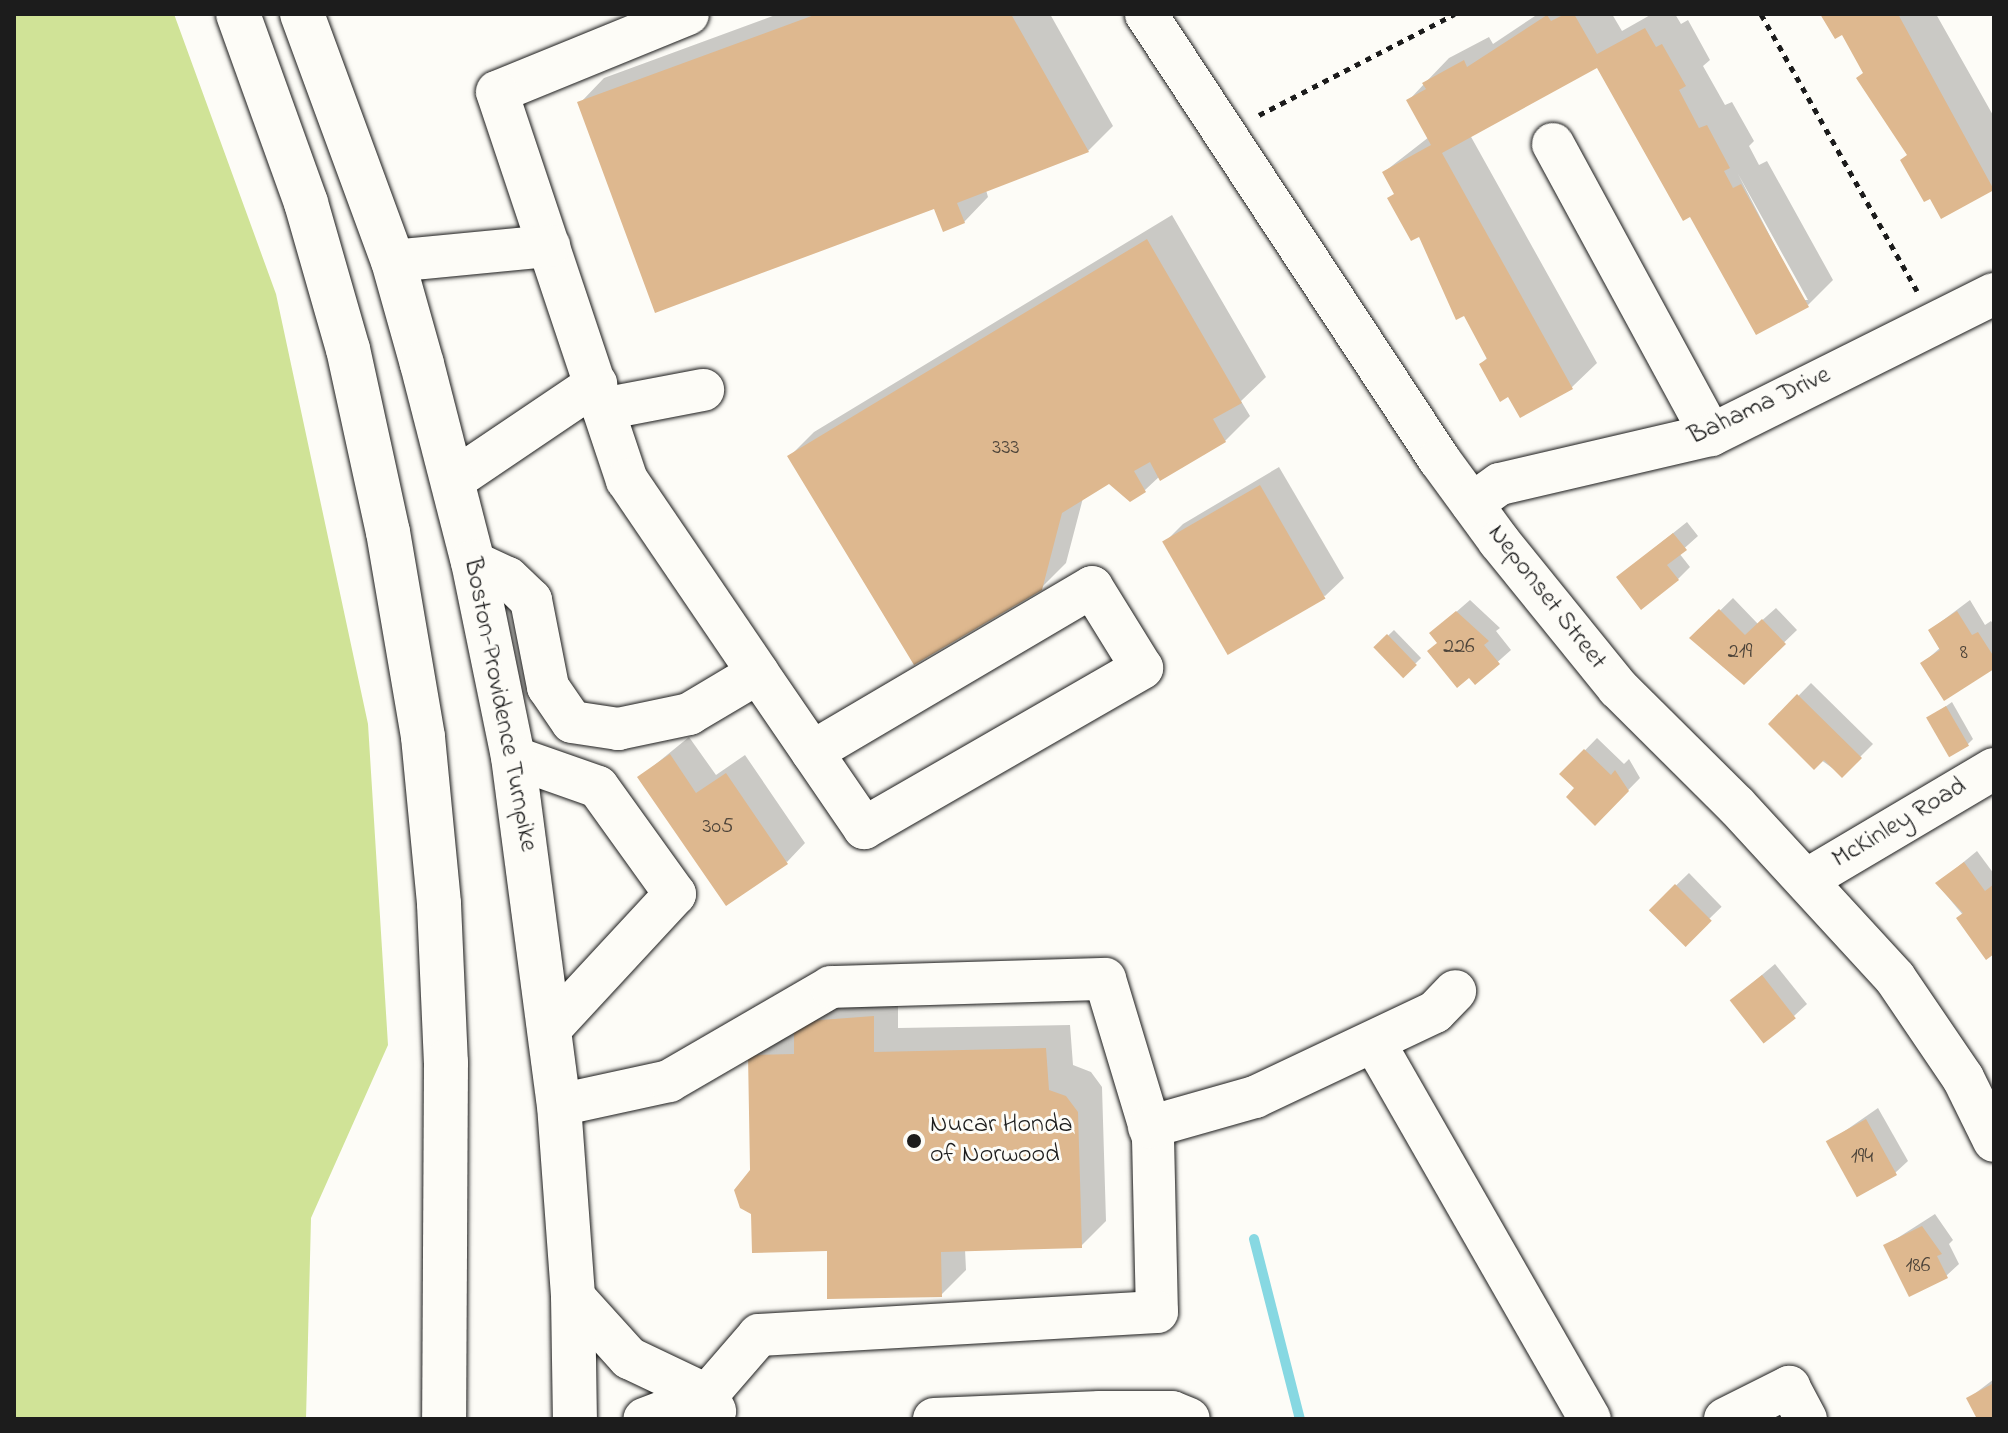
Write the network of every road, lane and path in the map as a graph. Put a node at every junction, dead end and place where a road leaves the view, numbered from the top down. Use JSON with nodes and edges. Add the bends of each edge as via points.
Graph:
{"nodes":[{"id":1,"x":238,"y":14,"type":"edge"},
{"id":2,"x":302,"y":14,"type":"edge"},
{"id":3,"x":688,"y":14,"type":"edge"},
{"id":4,"x":1146,"y":14,"type":"edge"},
{"id":5,"x":1455,"y":14,"type":"edge"},
{"id":6,"x":1761,"y":14,"type":"edge"},
{"id":7,"x":1222,"y":133,"type":"junction"},
{"id":8,"x":1553,"y":144,"type":"dead end"},
{"id":9,"x":549,"y":246,"type":"junction"},
{"id":10,"x":393,"y":261,"type":"junction"},
{"id":11,"x":1994,"y":294,"type":"edge"},
{"id":12,"x":1935,"y":324,"type":"junction"},
{"id":13,"x":703,"y":390,"type":"dead end"},
{"id":14,"x":600,"y":396,"type":"junction"},
{"id":15,"x":1711,"y":435,"type":"junction"},
{"id":16,"x":452,"y":481,"type":"junction"},
{"id":17,"x":1472,"y":504,"type":"junction"},
{"id":18,"x":473,"y":562,"type":"junction"},
{"id":19,"x":758,"y":673,"type":"junction"},
{"id":20,"x":812,"y":752,"type":"junction"},
{"id":21,"x":513,"y":757,"type":"junction"},
{"id":22,"x":1994,"y":769,"type":"edge"},
{"id":23,"x":1806,"y":880,"type":"junction"},
{"id":24,"x":1455,"y":991,"type":"dead end"},
{"id":25,"x":552,"y":1027,"type":"junction"},
{"id":26,"x":1374,"y":1042,"type":"junction"},
{"id":27,"x":559,"y":1105,"type":"junction"},
{"id":28,"x":1149,"y":1127,"type":"junction"},
{"id":29,"x":1994,"y":1141,"type":"edge"},
{"id":30,"x":573,"y":1296,"type":"junction"},
{"id":31,"x":713,"y":1407,"type":"edge"},
{"id":32,"x":444,"y":1419,"type":"edge"},
{"id":33,"x":575,"y":1419,"type":"edge"},
{"id":34,"x":644,"y":1419,"type":"edge"},
{"id":35,"x":934,"y":1419,"type":"edge"},
{"id":36,"x":1189,"y":1419,"type":"edge"},
{"id":37,"x":1590,"y":1419,"type":"edge"},
{"id":38,"x":1725,"y":1419,"type":"edge"},
{"id":39,"x":1806,"y":1419,"type":"edge"}],
"edges":[{"from":1,"to":32,"type":"main road","via":[[306,203],[348,349],[388,532],[423,737],[439,904],[446,1062]]},
{"from":2,"to":10,"type":"main road","name":"Boston-Providence Turnpike"},
{"from":3,"to":9,"type":"street","via":[[497,92]]},
{"from":4,"to":7,"type":"street","name":"Neponset Street"},
{"from":5,"to":7,"type":"path"},
{"from":6,"to":12,"type":"path"},
{"from":7,"to":17,"type":"street","name":"Neponset Street"},
{"from":8,"to":15,"type":"street"},
{"from":9,"to":10,"type":"street"},
{"from":9,"to":14,"type":"street"},
{"from":10,"to":16,"type":"main road","name":"Boston-Providence Turnpike"},
{"from":11,"to":12,"type":"street","name":"Bahama Drive"},
{"from":12,"to":15,"type":"street","name":"Bahama Drive"},
{"from":13,"to":14,"type":"street"},
{"from":14,"to":16,"type":"street"},
{"from":14,"to":19,"type":"street","via":[[627,480]]},
{"from":15,"to":17,"type":"street","name":"Bahama Drive","via":[[1500,484]]},
{"from":16,"to":18,"type":"main road","name":"Boston-Providence Turnpike"},
{"from":17,"to":23,"type":"street","name":"Neponset Street","via":[[1618,688]]},
{"from":18,"to":19,"type":"street","via":[[508,578],[531,600],[548,687],[572,722],[618,729],[689,714]]},
{"from":18,"to":21,"type":"main road","name":"Boston-Providence Turnpike"},
{"from":19,"to":20,"type":"street"},
{"from":20,"to":20,"type":"street","via":[[864,828],[1142,668],[1092,587]]},
{"from":21,"to":25,"type":"main road","name":"Boston-Providence Turnpike"},
{"from":21,"to":25,"type":"street","via":[[598,787],[675,894]]},
{"from":22,"to":23,"type":"street","name":"McKinley Road"},
{"from":23,"to":29,"type":"street","name":"Neponset Street","via":[[1895,978],[1963,1078]]},
{"from":24,"to":26,"type":"street","via":[[1435,1012]]},
{"from":25,"to":27,"type":"main road","name":"Boston-Providence Turnpike"},
{"from":26,"to":28,"type":"street","via":[[1247,1101]]},
{"from":26,"to":37,"type":"street"},
{"from":27,"to":28,"type":"street","via":[[669,1081],[831,987],[1105,979]]},
{"from":27,"to":30,"type":"main road","name":"Boston-Providence Turnpike"},
{"from":28,"to":31,"type":"street","via":[[1157,1312],[759,1335]]},
{"from":30,"to":31,"type":"street","via":[[629,1358]]},
{"from":30,"to":33,"type":"main road","name":"Boston-Providence Turnpike"},
{"from":31,"to":34,"type":"street"},
{"from":35,"to":36,"type":"street","via":[[1100,1412],[1172,1412]]},
{"from":38,"to":39,"type":"street","via":[[1789,1387]]}]}
